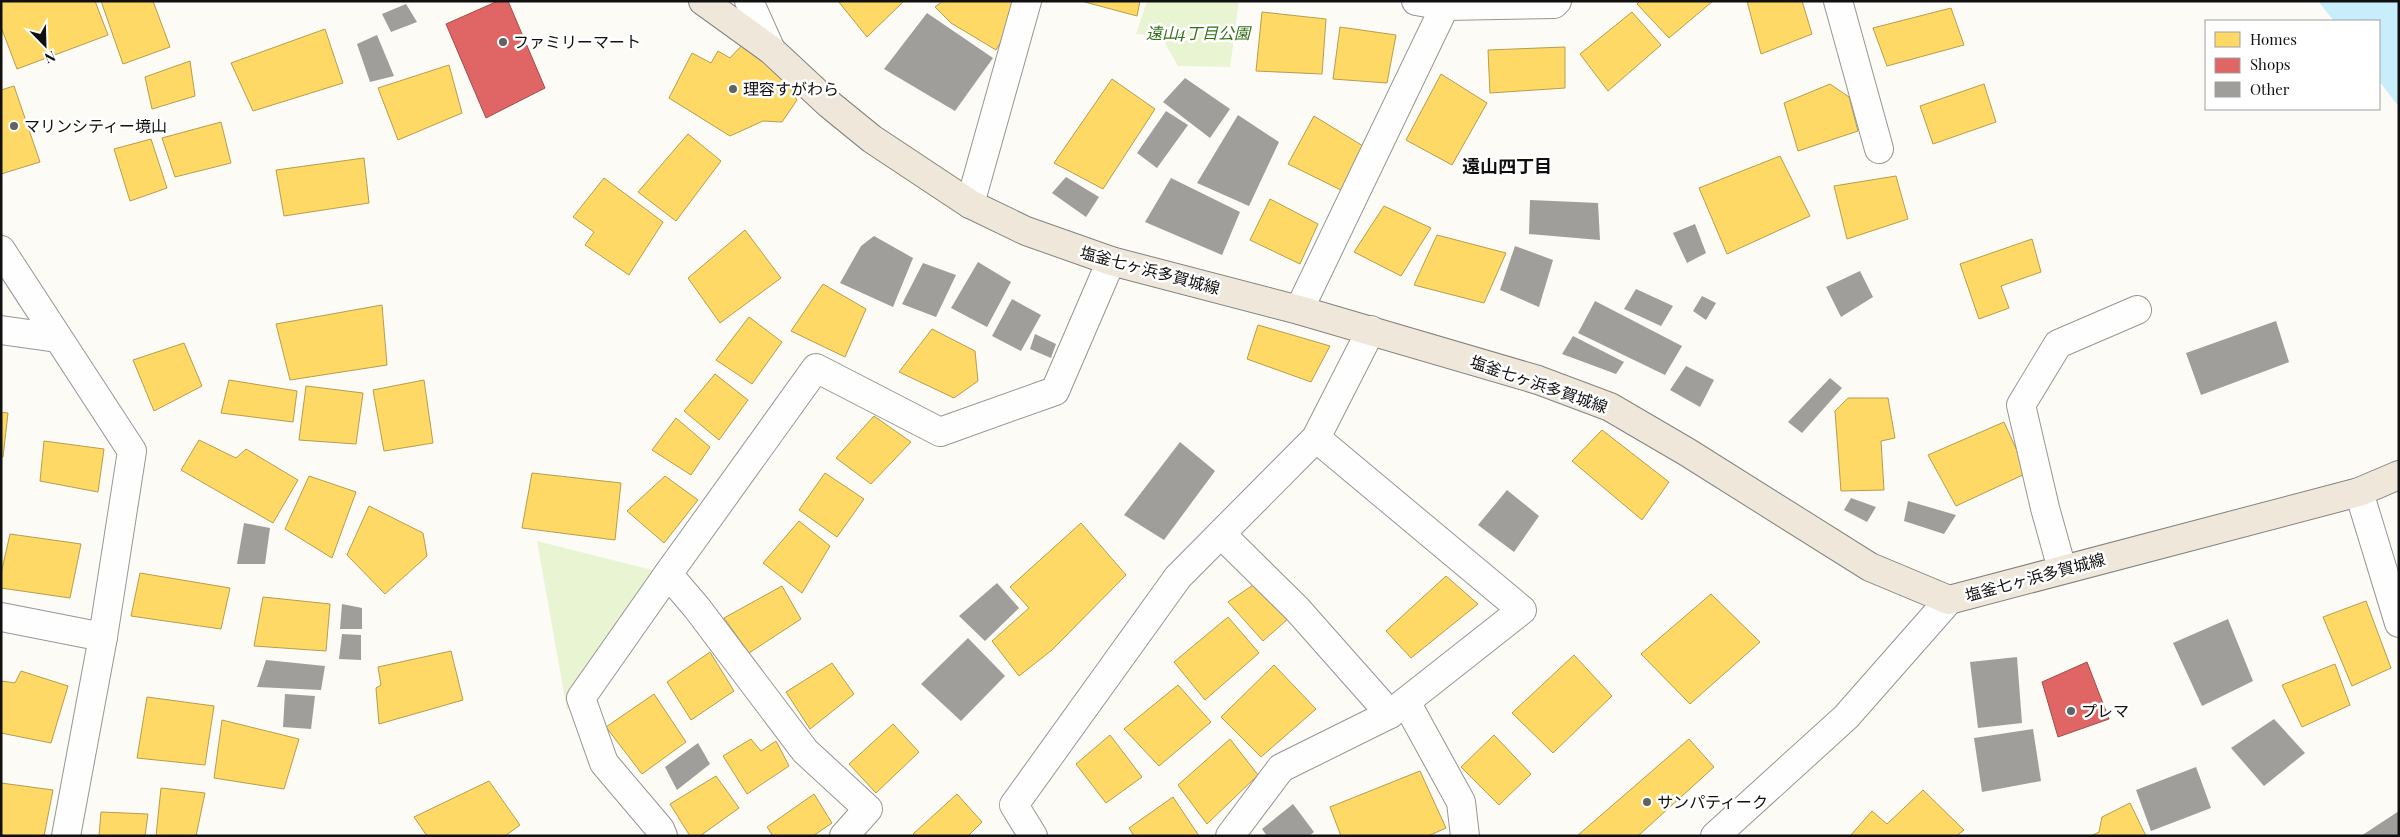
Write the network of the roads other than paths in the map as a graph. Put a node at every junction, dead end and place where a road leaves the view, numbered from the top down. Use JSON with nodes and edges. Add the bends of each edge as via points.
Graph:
{"nodes":[{"id":1,"x":703,"y":1,"type":"edge"},
{"id":2,"x":749,"y":1,"type":"edge"},
{"id":3,"x":1027,"y":1,"type":"edge"},
{"id":4,"x":1416,"y":1,"type":"edge"},
{"id":5,"x":1557,"y":1,"type":"edge"},
{"id":6,"x":1838,"y":1,"type":"edge"},
{"id":7,"x":1444,"y":6,"type":"junction"},
{"id":8,"x":771,"y":50,"type":"junction"},
{"id":9,"x":1879,"y":149,"type":"dead end"},
{"id":10,"x":970,"y":204,"type":"junction"},
{"id":11,"x":1,"y":250,"type":"edge"},
{"id":12,"x":1110,"y":261,"type":"junction"},
{"id":13,"x":1298,"y":310,"type":"junction"},
{"id":14,"x":2137,"y":310,"type":"dead end"},
{"id":15,"x":1,"y":330,"type":"edge"},
{"id":16,"x":1371,"y":330,"type":"junction"},
{"id":17,"x":57,"y":338,"type":"junction"},
{"id":18,"x":1316,"y":438,"type":"junction"},
{"id":19,"x":2399,"y":475,"type":"edge"},
{"id":20,"x":2359,"y":492,"type":"junction"},
{"id":21,"x":1221,"y":534,"type":"junction"},
{"id":22,"x":2062,"y":569,"type":"junction"},
{"id":23,"x":668,"y":574,"type":"junction"},
{"id":24,"x":1949,"y":600,"type":"junction"},
{"id":25,"x":1,"y":617,"type":"edge"},
{"id":26,"x":2399,"y":623,"type":"edge"},
{"id":27,"x":103,"y":637,"type":"junction"},
{"id":28,"x":1398,"y":708,"type":"junction"},
{"id":29,"x":66,"y":836,"type":"edge"},
{"id":30,"x":663,"y":836,"type":"edge"},
{"id":31,"x":844,"y":836,"type":"edge"},
{"id":32,"x":1033,"y":836,"type":"edge"},
{"id":33,"x":1230,"y":836,"type":"edge"},
{"id":34,"x":1465,"y":836,"type":"edge"},
{"id":35,"x":1715,"y":836,"type":"edge"}],
"edges":[{"from":1,"to":8,"type":"main road","name":"塩釜七ヶ浜多賀城線"},
{"from":2,"to":8,"type":"street"},
{"from":3,"to":10,"type":"street"},
{"from":4,"to":7,"type":"street"},
{"from":5,"to":7,"type":"street","via":[[1554,4]]},
{"from":6,"to":9,"type":"street"},
{"from":7,"to":13,"type":"street"},
{"from":8,"to":10,"type":"main road","name":"塩釜七ヶ浜多賀城線","via":[[872,139]]},
{"from":10,"to":12,"type":"main road","name":"塩釜七ヶ浜多賀城線","via":[[1026,231]]},
{"from":11,"to":17,"type":"street"},
{"from":12,"to":13,"type":"main road","name":"塩釜七ヶ浜多賀城線"},
{"from":12,"to":23,"type":"street","via":[[1055,391],[940,432],[816,368]]},
{"from":13,"to":16,"type":"main road","name":"塩釜七ヶ浜多賀城線"},
{"from":14,"to":22,"type":"street","via":[[2058,344],[2021,405]]},
{"from":15,"to":17,"type":"street"},
{"from":16,"to":18,"type":"street"},
{"from":16,"to":24,"type":"main road","name":"塩釜七ヶ浜多賀城線","via":[[1538,380],[1610,407],[1870,567]]},
{"from":17,"to":27,"type":"street","via":[[132,451]]},
{"from":18,"to":21,"type":"street"},
{"from":18,"to":28,"type":"street","via":[[1522,610]]},
{"from":19,"to":20,"type":"main road","name":"塩釜七ヶ浜多賀城線"},
{"from":20,"to":22,"type":"main road","name":"塩釜七ヶ浜多賀城線"},
{"from":20,"to":26,"type":"street"},
{"from":21,"to":28,"type":"street"},
{"from":21,"to":32,"type":"street","via":[[1178,577],[1014,805]]},
{"from":22,"to":24,"type":"main road","name":"塩釜七ヶ浜多賀城線"},
{"from":23,"to":30,"type":"street","via":[[580,698],[604,763]]},
{"from":23,"to":31,"type":"street","via":[[805,751],[868,809]]},
{"from":24,"to":35,"type":"street","via":[[1846,717]]},
{"from":25,"to":27,"type":"street"},
{"from":27,"to":29,"type":"street"},
{"from":28,"to":33,"type":"street","via":[[1282,768]]},
{"from":28,"to":34,"type":"street","via":[[1461,802]]}]}
